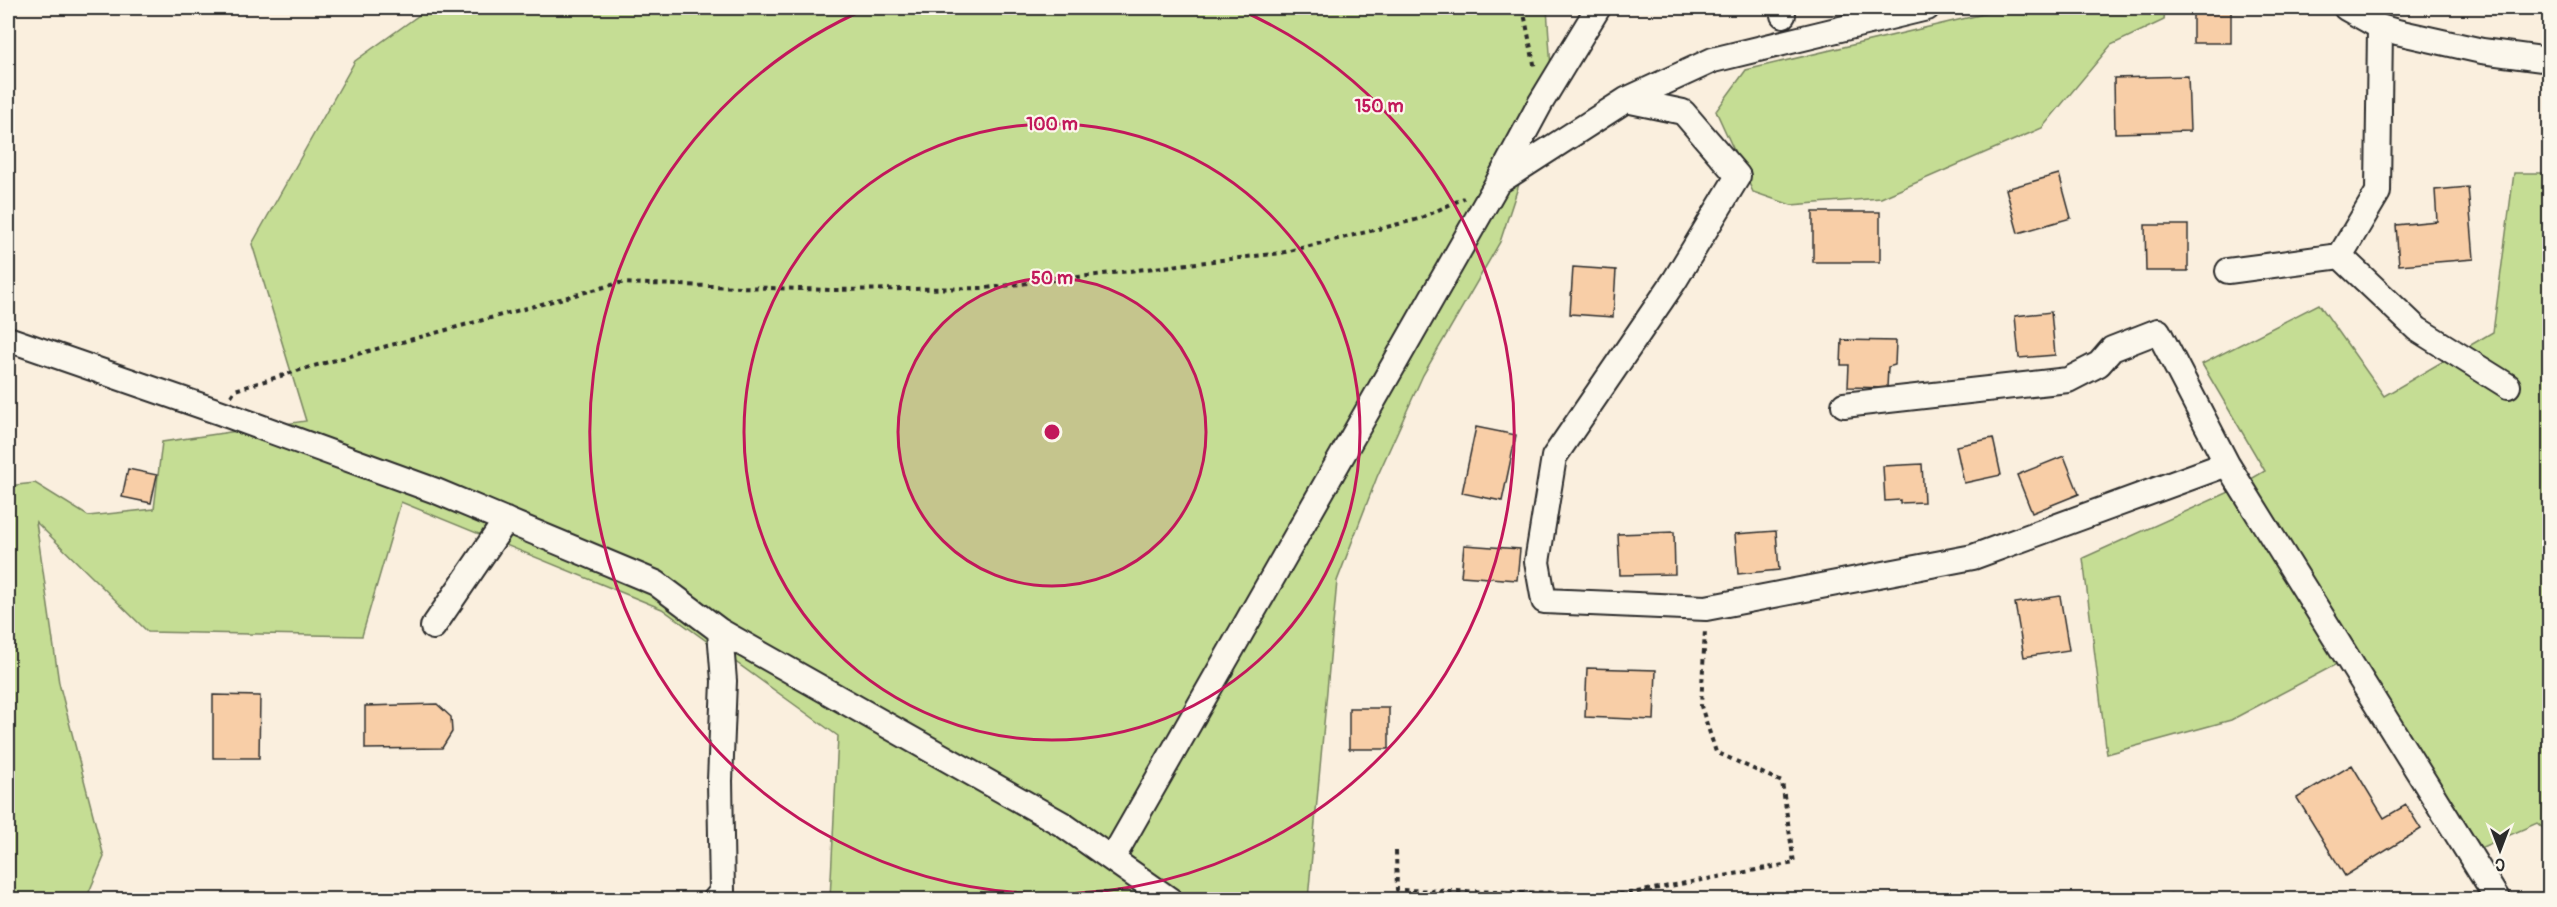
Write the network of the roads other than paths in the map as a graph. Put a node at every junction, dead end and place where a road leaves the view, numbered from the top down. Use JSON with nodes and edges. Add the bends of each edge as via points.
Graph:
{"nodes":[{"id":1,"x":1598,"y":8,"type":"edge"},
{"id":2,"x":1927,"y":8,"type":"edge"},
{"id":3,"x":2346,"y":8,"type":"edge"},
{"id":4,"x":2380,"y":27,"type":"junction"},
{"id":5,"x":2550,"y":60,"type":"edge"},
{"id":6,"x":1626,"y":100,"type":"junction"},
{"id":7,"x":1498,"y":182,"type":"junction"},
{"id":8,"x":2340,"y":256,"type":"junction"},
{"id":9,"x":2228,"y":271,"type":"dead end"},
{"id":10,"x":8,"y":339,"type":"edge"},
{"id":11,"x":2508,"y":386,"type":"dead end"},
{"id":12,"x":1844,"y":405,"type":"dead end"},
{"id":13,"x":2227,"y":464,"type":"junction"},
{"id":14,"x":506,"y":520,"type":"junction"},
{"id":15,"x":433,"y":627,"type":"dead end"},
{"id":16,"x":720,"y":631,"type":"junction"},
{"id":17,"x":1112,"y":859,"type":"junction"},
{"id":18,"x":715,"y":900,"type":"edge"},
{"id":19,"x":1170,"y":900,"type":"edge"},
{"id":20,"x":2498,"y":900,"type":"edge"}],
"edges":[{"from":1,"to":7,"type":"street"},
{"from":2,"to":6,"type":"street","via":[[1713,60]]},
{"from":3,"to":4,"type":"street"},
{"from":4,"to":5,"type":"street","via":[[2482,51]]},
{"from":4,"to":8,"type":"street","via":[[2378,192]]},
{"from":6,"to":7,"type":"street"},
{"from":6,"to":13,"type":"street","via":[[1683,112],[1738,176],[1675,280],[1554,457],[1537,562],[1544,601],[1706,608],[1972,557]]},
{"from":7,"to":17,"type":"street"},
{"from":8,"to":9,"type":"street"},
{"from":8,"to":11,"type":"street","via":[[2417,329]]},
{"from":10,"to":14,"type":"street","via":[[219,412]]},
{"from":12,"to":13,"type":"street","via":[[2068,380],[2099,364],[2112,349],[2158,331]]},
{"from":13,"to":20,"type":"street"},
{"from":14,"to":15,"type":"street"},
{"from":14,"to":16,"type":"street","via":[[656,583]]},
{"from":16,"to":17,"type":"street","via":[[1062,824]]},
{"from":16,"to":18,"type":"street","via":[[724,681],[720,781],[722,892]]},
{"from":17,"to":19,"type":"street"}]}
